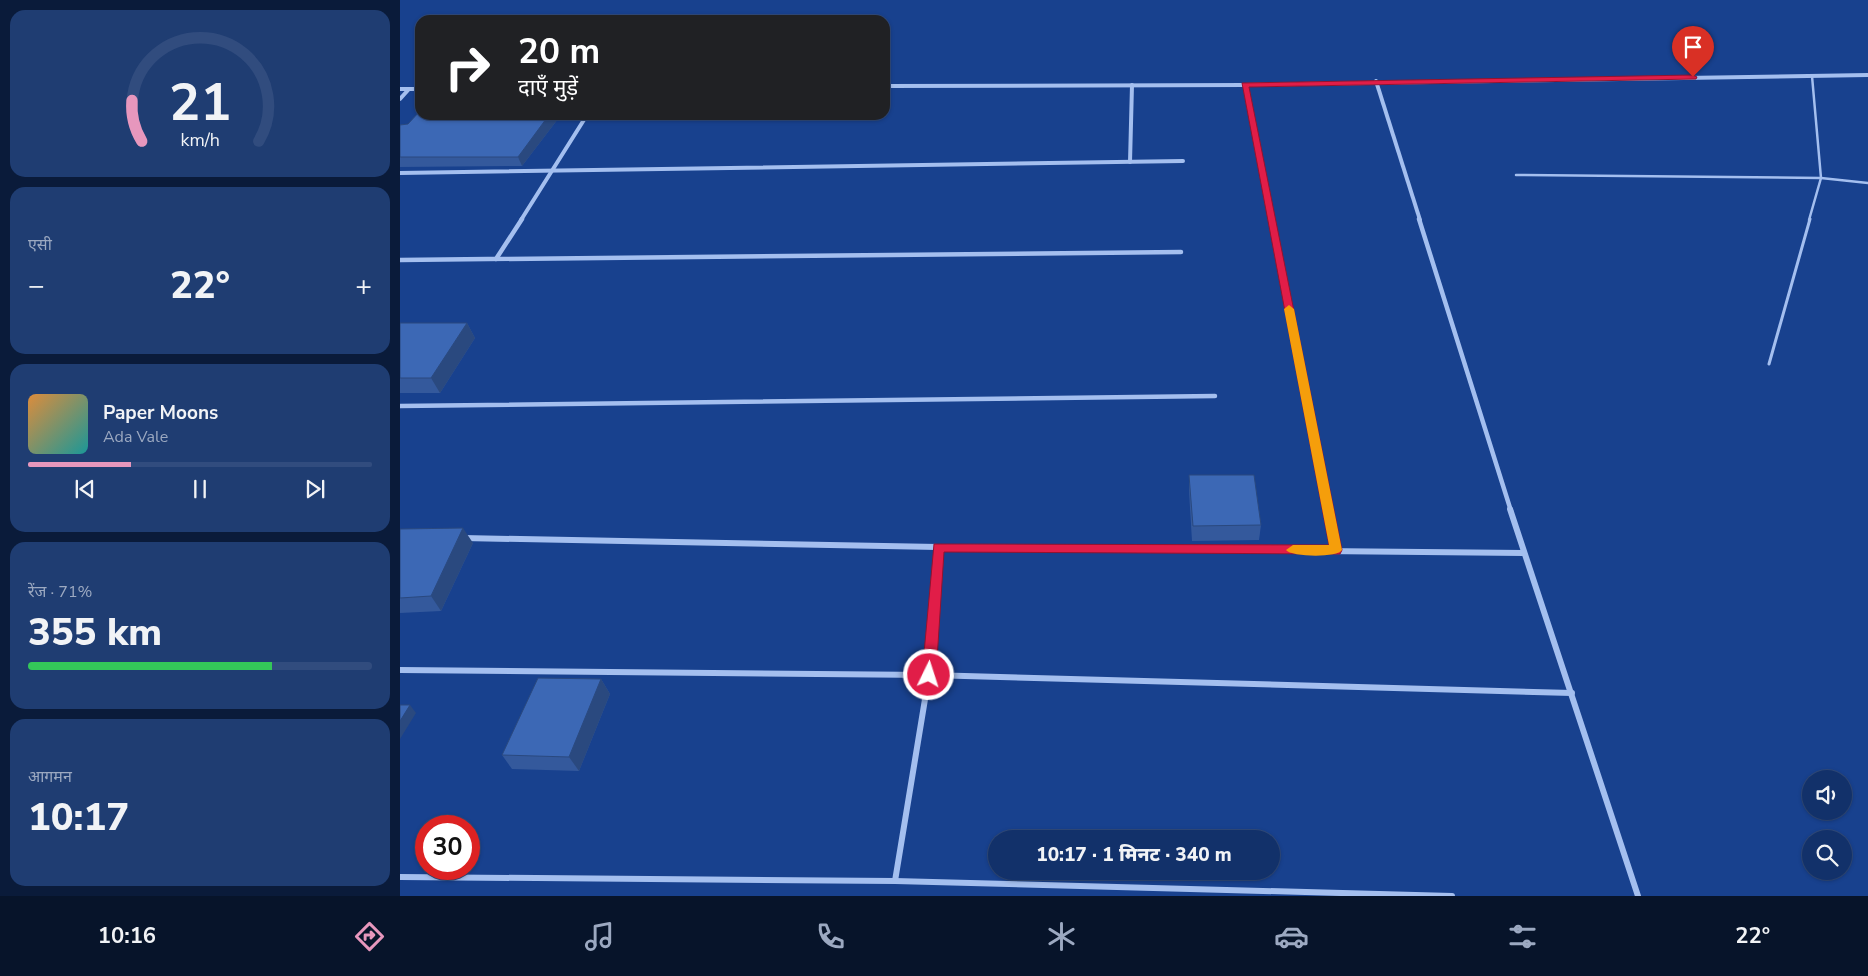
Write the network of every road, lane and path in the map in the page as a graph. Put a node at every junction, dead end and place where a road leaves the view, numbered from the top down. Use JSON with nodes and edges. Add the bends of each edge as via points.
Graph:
{"nodes":[{"id":1,"x":1868,"y":75,"type":"edge"},
{"id":2,"x":1812,"y":76,"type":"junction"},
{"id":3,"x":1376,"y":81,"type":"junction"},
{"id":4,"x":1132,"y":85,"type":"junction"},
{"id":5,"x":1245,"y":85,"type":"junction"},
{"id":6,"x":890,"y":86,"type":"edge"},
{"id":7,"x":409,"y":89,"type":"junction"},
{"id":8,"x":415,"y":89,"type":"edge"},
{"id":9,"x":400,"y":90,"type":"edge"},
{"id":10,"x":400,"y":99,"type":"edge"},
{"id":11,"x":584,"y":120,"type":"edge"},
{"id":12,"x":1183,"y":161,"type":"dead end"},
{"id":13,"x":1130,"y":162,"type":"junction"},
{"id":14,"x":550,"y":171,"type":"junction"},
{"id":15,"x":400,"y":173,"type":"edge"},
{"id":16,"x":1516,"y":175,"type":"dead end"},
{"id":17,"x":1821,"y":178,"type":"junction"},
{"id":18,"x":1868,"y":183,"type":"edge"},
{"id":19,"x":1181,"y":252,"type":"dead end"},
{"id":20,"x":496,"y":259,"type":"junction"},
{"id":21,"x":400,"y":260,"type":"edge"},
{"id":22,"x":1769,"y":364,"type":"dead end"},
{"id":23,"x":1215,"y":396,"type":"dead end"},
{"id":24,"x":400,"y":406,"type":"edge"},
{"id":25,"x":460,"y":538,"type":"edge"},
{"id":26,"x":938,"y":547,"type":"junction"},
{"id":27,"x":1336,"y":550,"type":"junction"},
{"id":28,"x":1524,"y":553,"type":"junction"},
{"id":29,"x":400,"y":670,"type":"edge"},
{"id":30,"x":929,"y":675,"type":"junction"},
{"id":31,"x":1572,"y":693,"type":"junction"},
{"id":32,"x":400,"y":877,"type":"edge"},
{"id":33,"x":896,"y":881,"type":"junction"},
{"id":34,"x":1452,"y":896,"type":"edge"},
{"id":35,"x":1638,"y":896,"type":"edge"}],
"edges":[{"from":1,"to":2,"type":"street"},
{"from":2,"to":3,"type":"street"},
{"from":2,"to":17,"type":"lane"},
{"from":3,"to":5,"type":"street"},
{"from":3,"to":28,"type":"street"},
{"from":4,"to":5,"type":"street"},
{"from":4,"to":6,"type":"street"},
{"from":4,"to":13,"type":"street"},
{"from":5,"to":27,"type":"street"},
{"from":7,"to":8,"type":"street"},
{"from":7,"to":9,"type":"street"},
{"from":7,"to":10,"type":"street"},
{"from":11,"to":14,"type":"street"},
{"from":12,"to":13,"type":"street"},
{"from":13,"to":14,"type":"street"},
{"from":14,"to":15,"type":"street"},
{"from":14,"to":20,"type":"street"},
{"from":16,"to":17,"type":"lane"},
{"from":17,"to":18,"type":"lane"},
{"from":17,"to":22,"type":"lane"},
{"from":19,"to":20,"type":"street"},
{"from":20,"to":21,"type":"street"},
{"from":23,"to":24,"type":"street"},
{"from":25,"to":26,"type":"street"},
{"from":26,"to":27,"type":"street"},
{"from":26,"to":30,"type":"street"},
{"from":27,"to":28,"type":"street"},
{"from":28,"to":31,"type":"street"},
{"from":29,"to":30,"type":"street"},
{"from":30,"to":31,"type":"street"},
{"from":30,"to":33,"type":"street"},
{"from":31,"to":35,"type":"street"},
{"from":32,"to":33,"type":"street"},
{"from":33,"to":34,"type":"street"}]}
